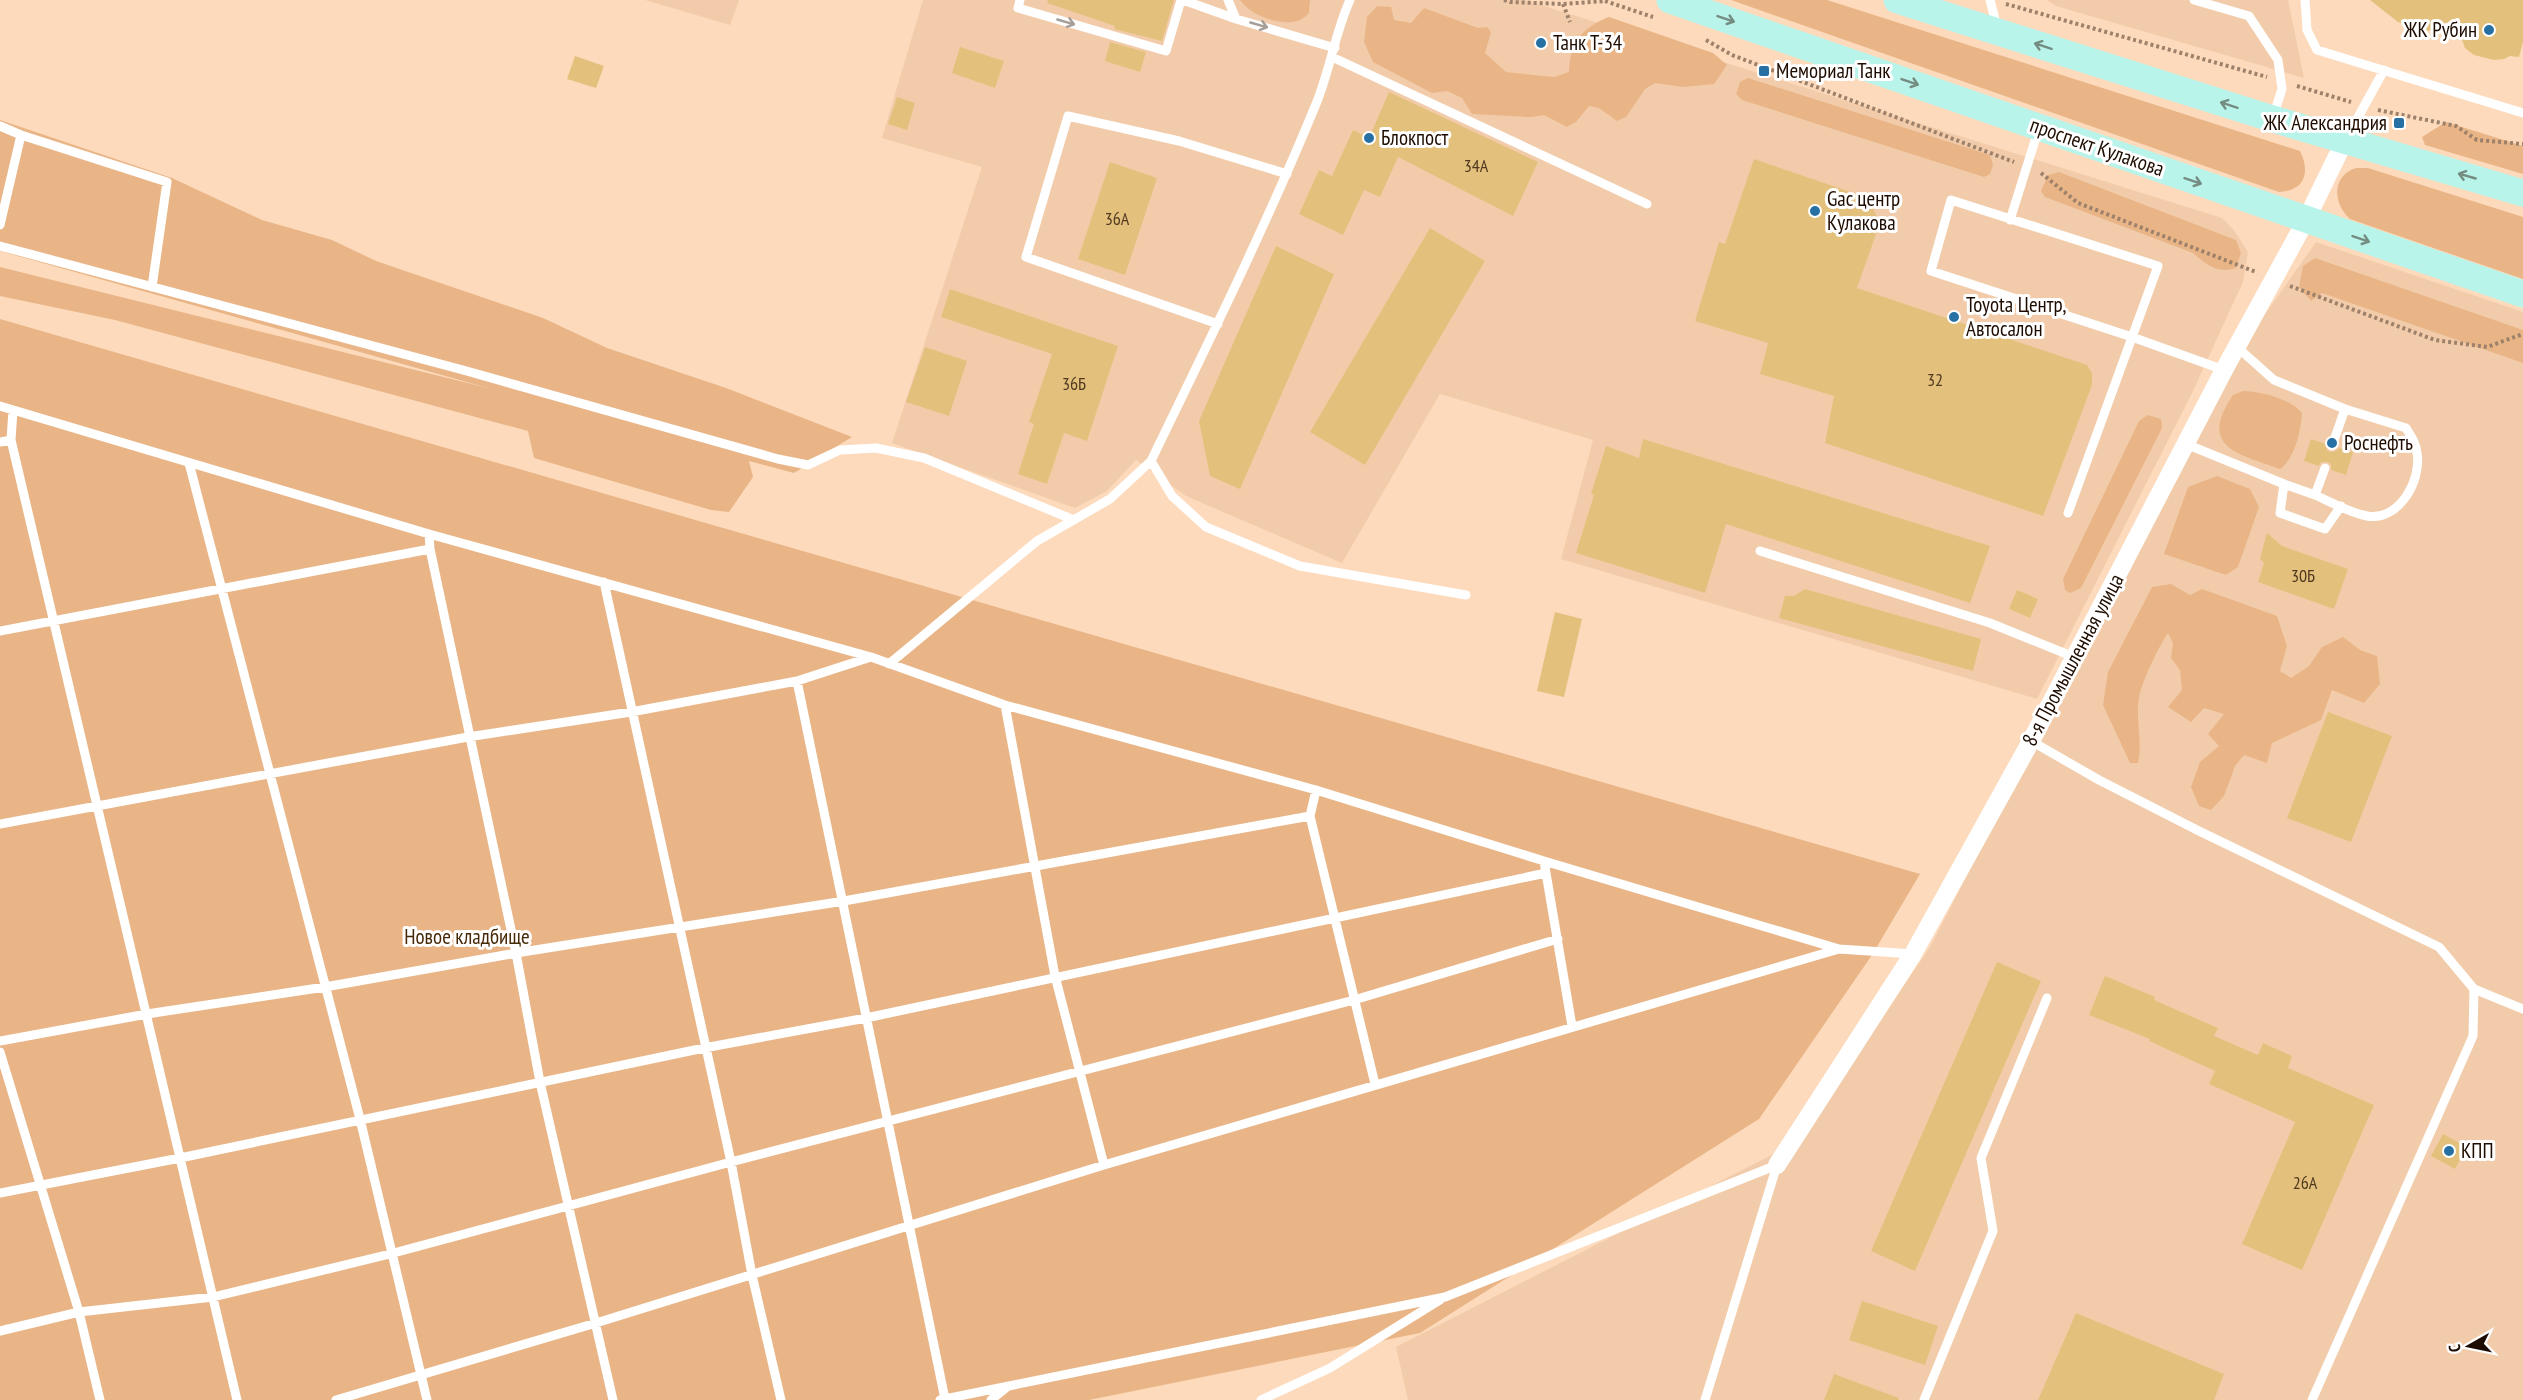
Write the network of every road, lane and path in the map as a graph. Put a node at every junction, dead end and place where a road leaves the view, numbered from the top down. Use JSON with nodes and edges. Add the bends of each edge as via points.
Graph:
{"nodes":[{"id":1,"x":1020,"y":0,"type":"edge"},
{"id":2,"x":1182,"y":0,"type":"edge"},
{"id":3,"x":1228,"y":0,"type":"edge"},
{"id":4,"x":1350,"y":0,"type":"edge"},
{"id":5,"x":1504,"y":0,"type":"edge"},
{"id":6,"x":1605,"y":0,"type":"edge"},
{"id":7,"x":1897,"y":0,"type":"edge"},
{"id":8,"x":2194,"y":0,"type":"edge"},
{"id":9,"x":2305,"y":0,"type":"edge"},
{"id":10,"x":1994,"y":1,"type":"edge"},
{"id":11,"x":1563,"y":4,"type":"junction"},
{"id":12,"x":1664,"y":9,"type":"edge"},
{"id":13,"x":1236,"y":19,"type":"junction"},
{"id":14,"x":1570,"y":22,"type":"dead end"},
{"id":15,"x":1998,"y":32,"type":"junction"},
{"id":16,"x":1697,"y":35,"type":"dead end"},
{"id":17,"x":1334,"y":52,"type":"junction"},
{"id":18,"x":2384,"y":70,"type":"junction"},
{"id":19,"x":2281,"y":81,"type":"junction"},
{"id":20,"x":2364,"y":106,"type":"junction"},
{"id":21,"x":2523,"y":113,"type":"edge"},
{"id":22,"x":2273,"y":119,"type":"junction"},
{"id":23,"x":0,"y":126,"type":"edge"},
{"id":24,"x":2039,"y":126,"type":"junction"},
{"id":25,"x":21,"y":135,"type":"junction"},
{"id":26,"x":2345,"y":140,"type":"junction"},
{"id":27,"x":2523,"y":144,"type":"edge"},
{"id":28,"x":2027,"y":167,"type":"junction"},
{"id":29,"x":1287,"y":174,"type":"junction"},
{"id":30,"x":2523,"y":193,"type":"edge"},
{"id":31,"x":1647,"y":204,"type":"dead end"},
{"id":32,"x":2010,"y":220,"type":"junction"},
{"id":33,"x":2306,"y":220,"type":"junction"},
{"id":34,"x":0,"y":225,"type":"edge"},
{"id":35,"x":0,"y":246,"type":"edge"},
{"id":36,"x":2275,"y":279,"type":"junction"},
{"id":37,"x":152,"y":287,"type":"junction"},
{"id":38,"x":2523,"y":294,"type":"edge"},
{"id":39,"x":1218,"y":324,"type":"junction"},
{"id":40,"x":2523,"y":334,"type":"edge"},
{"id":41,"x":2132,"y":337,"type":"junction"},
{"id":42,"x":2237,"y":347,"type":"junction"},
{"id":43,"x":2224,"y":370,"type":"junction"},
{"id":44,"x":0,"y":406,"type":"edge"},
{"id":45,"x":2344,"y":409,"type":"junction"},
{"id":46,"x":13,"y":410,"type":"junction"},
{"id":47,"x":11,"y":440,"type":"junction"},
{"id":48,"x":0,"y":442,"type":"edge"},
{"id":49,"x":2186,"y":444,"type":"junction"},
{"id":50,"x":2332,"y":446,"type":"dead end"},
{"id":51,"x":1151,"y":461,"type":"junction"},
{"id":52,"x":189,"y":463,"type":"junction"},
{"id":53,"x":2325,"y":468,"type":"dead end"},
{"id":54,"x":2284,"y":484,"type":"junction"},
{"id":55,"x":2315,"y":495,"type":"junction"},
{"id":56,"x":2341,"y":506,"type":"junction"},
{"id":57,"x":2068,"y":513,"type":"dead end"},
{"id":58,"x":1074,"y":520,"type":"junction"},
{"id":59,"x":429,"y":534,"type":"junction"},
{"id":60,"x":430,"y":549,"type":"junction"},
{"id":61,"x":1760,"y":551,"type":"dead end"},
{"id":62,"x":604,"y":582,"type":"junction"},
{"id":63,"x":224,"y":590,"type":"junction"},
{"id":64,"x":1466,"y":595,"type":"dead end"},
{"id":65,"x":54,"y":621,"type":"junction"},
{"id":66,"x":0,"y":631,"type":"edge"},
{"id":67,"x":872,"y":657,"type":"junction"},
{"id":68,"x":2074,"y":657,"type":"junction"},
{"id":69,"x":889,"y":664,"type":"junction"},
{"id":70,"x":797,"y":681,"type":"junction"},
{"id":71,"x":1005,"y":705,"type":"junction"},
{"id":72,"x":631,"y":712,"type":"junction"},
{"id":73,"x":468,"y":736,"type":"junction"},
{"id":74,"x":2031,"y":741,"type":"junction"},
{"id":75,"x":271,"y":773,"type":"junction"},
{"id":76,"x":1316,"y":790,"type":"junction"},
{"id":77,"x":97,"y":806,"type":"junction"},
{"id":78,"x":1310,"y":816,"type":"junction"},
{"id":79,"x":0,"y":824,"type":"edge"},
{"id":80,"x":1544,"y":861,"type":"junction"},
{"id":81,"x":1035,"y":864,"type":"junction"},
{"id":82,"x":1546,"y":873,"type":"junction"},
{"id":83,"x":844,"y":901,"type":"junction"},
{"id":84,"x":1335,"y":919,"type":"junction"},
{"id":85,"x":679,"y":927,"type":"junction"},
{"id":86,"x":1558,"y":939,"type":"junction"},
{"id":87,"x":1839,"y":948,"type":"junction"},
{"id":88,"x":516,"y":953,"type":"junction"},
{"id":89,"x":1912,"y":954,"type":"junction"},
{"id":90,"x":1055,"y":976,"type":"junction"},
{"id":91,"x":325,"y":987,"type":"junction"},
{"id":92,"x":2474,"y":989,"type":"junction"},
{"id":93,"x":2047,"y":998,"type":"dead end"},
{"id":94,"x":1354,"y":1000,"type":"junction"},
{"id":95,"x":2523,"y":1010,"type":"edge"},
{"id":96,"x":147,"y":1014,"type":"junction"},
{"id":97,"x":866,"y":1018,"type":"junction"},
{"id":98,"x":1572,"y":1026,"type":"junction"},
{"id":99,"x":0,"y":1041,"type":"edge"},
{"id":100,"x":704,"y":1048,"type":"junction"},
{"id":101,"x":0,"y":1052,"type":"edge"},
{"id":102,"x":1078,"y":1072,"type":"junction"},
{"id":103,"x":540,"y":1082,"type":"junction"},
{"id":104,"x":1375,"y":1084,"type":"junction"},
{"id":105,"x":360,"y":1119,"type":"junction"},
{"id":106,"x":888,"y":1122,"type":"junction"},
{"id":107,"x":180,"y":1158,"type":"junction"},
{"id":108,"x":730,"y":1162,"type":"junction"},
{"id":109,"x":1104,"y":1165,"type":"junction"},
{"id":110,"x":1777,"y":1165,"type":"junction"},
{"id":111,"x":39,"y":1186,"type":"junction"},
{"id":112,"x":0,"y":1193,"type":"edge"},
{"id":113,"x":568,"y":1206,"type":"junction"},
{"id":114,"x":908,"y":1226,"type":"junction"},
{"id":115,"x":390,"y":1254,"type":"junction"},
{"id":116,"x":752,"y":1275,"type":"junction"},
{"id":117,"x":213,"y":1297,"type":"junction"},
{"id":118,"x":1445,"y":1297,"type":"junction"},
{"id":119,"x":79,"y":1312,"type":"junction"},
{"id":120,"x":596,"y":1323,"type":"junction"},
{"id":121,"x":0,"y":1331,"type":"edge"},
{"id":122,"x":420,"y":1376,"type":"junction"},
{"id":123,"x":1009,"y":1386,"type":"junction"},
{"id":124,"x":943,"y":1399,"type":"edge"},
{"id":125,"x":100,"y":1400,"type":"edge"},
{"id":126,"x":237,"y":1400,"type":"edge"},
{"id":127,"x":336,"y":1400,"type":"edge"},
{"id":128,"x":427,"y":1400,"type":"edge"},
{"id":129,"x":613,"y":1400,"type":"edge"},
{"id":130,"x":782,"y":1400,"type":"edge"},
{"id":131,"x":991,"y":1400,"type":"edge"},
{"id":132,"x":1261,"y":1400,"type":"edge"},
{"id":133,"x":1705,"y":1400,"type":"edge"},
{"id":134,"x":1924,"y":1400,"type":"edge"},
{"id":135,"x":2312,"y":1400,"type":"edge"}],
"edges":[{"from":1,"to":2,"type":"lane","one_way":true,"via":[[1018,8],[1166,51]]},
{"from":2,"to":13,"type":"lane"},
{"from":3,"to":13,"type":"lane"},
{"from":4,"to":17,"type":"lane"},
{"from":5,"to":11,"type":"path"},
{"from":6,"to":11,"type":"path"},
{"from":6,"to":12,"type":"path"},
{"from":7,"to":15,"type":"main road"},
{"from":8,"to":19,"type":"lane","via":[[2249,16],[2278,60]]},
{"from":9,"to":18,"type":"lane","via":[[2307,30],[2317,50]]},
{"from":10,"to":15,"type":"lane"},
{"from":10,"to":19,"type":"path"},
{"from":11,"to":14,"type":"path"},
{"from":12,"to":24,"type":"main road","name":"проспект Кулакова","one_way":true},
{"from":13,"to":17,"type":"lane","one_way":true},
{"from":22,"to":15,"type":"main road","one_way":true},
{"from":16,"to":28,"type":"path","via":[[1732,55]]},
{"from":17,"to":29,"type":"lane"},
{"from":17,"to":31,"type":"lane"},
{"from":18,"to":20,"type":"lane"},
{"from":18,"to":21,"type":"lane"},
{"from":19,"to":20,"type":"path"},
{"from":19,"to":22,"type":"lane"},
{"from":20,"to":26,"type":"lane"},
{"from":20,"to":27,"type":"path","via":[[2456,126],[2477,140]]},
{"from":22,"to":26,"type":"main road"},
{"from":23,"to":25,"type":"lane"},
{"from":24,"to":28,"type":"lane"},
{"from":24,"to":33,"type":"main road","name":"проспект Кулакова","one_way":true},
{"from":25,"to":34,"type":"lane"},
{"from":25,"to":37,"type":"lane","via":[[167,182]]},
{"from":30,"to":26,"type":"main road","one_way":true},
{"from":26,"to":33,"type":"street","name":"8-я Промышленная улица"},
{"from":28,"to":32,"type":"lane"},
{"from":28,"to":36,"type":"path","via":[[2078,203]]},
{"from":29,"to":39,"type":"lane"},
{"from":29,"to":39,"type":"lane","via":[[1179,141],[1068,116],[1026,257]]},
{"from":32,"to":41,"type":"lane","via":[[2158,266]]},
{"from":32,"to":41,"type":"lane","via":[[1952,200],[1931,271]]},
{"from":33,"to":36,"type":"street","name":"8-я Промышленная улица"},
{"from":33,"to":38,"type":"main road","name":"проспект Кулакова","one_way":true},
{"from":35,"to":37,"type":"lane"},
{"from":36,"to":40,"type":"path","via":[[2435,340],[2487,347]]},
{"from":36,"to":42,"type":"street","name":"8-я Промышленная улица"},
{"from":37,"to":58,"type":"lane","via":[[778,459],[808,465],[840,450],[876,448],[924,458]]},
{"from":39,"to":51,"type":"lane"},
{"from":41,"to":43,"type":"lane"},
{"from":41,"to":57,"type":"lane"},
{"from":42,"to":43,"type":"street","name":"8-я Промышленная улица"},
{"from":42,"to":45,"type":"lane","via":[[2274,380]]},
{"from":43,"to":49,"type":"street","name":"8-я Промышленная улица"},
{"from":44,"to":46,"type":"lane"},
{"from":45,"to":50,"type":"lane"},
{"from":45,"to":56,"type":"lane","via":[[2406,428],[2418,456],[2406,497],[2395,511],[2367,516]]},
{"from":46,"to":47,"type":"lane"},
{"from":46,"to":52,"type":"lane"},
{"from":47,"to":48,"type":"lane"},
{"from":47,"to":65,"type":"lane"},
{"from":49,"to":54,"type":"lane"},
{"from":49,"to":68,"type":"street","name":"8-я Промышленная улица"},
{"from":51,"to":58,"type":"lane","via":[[1110,499]]},
{"from":51,"to":64,"type":"lane","via":[[1172,496],[1206,527],[1300,566]]},
{"from":52,"to":59,"type":"lane"},
{"from":52,"to":63,"type":"lane"},
{"from":53,"to":55,"type":"lane"},
{"from":54,"to":55,"type":"lane"},
{"from":54,"to":56,"type":"lane","via":[[2280,513],[2325,529]]},
{"from":55,"to":56,"type":"lane"},
{"from":58,"to":69,"type":"lane","via":[[1037,541]]},
{"from":59,"to":60,"type":"lane"},
{"from":59,"to":62,"type":"lane"},
{"from":60,"to":63,"type":"lane"},
{"from":60,"to":73,"type":"lane"},
{"from":61,"to":68,"type":"lane","via":[[1990,623]]},
{"from":62,"to":67,"type":"lane"},
{"from":62,"to":72,"type":"lane"},
{"from":63,"to":65,"type":"lane"},
{"from":63,"to":75,"type":"lane"},
{"from":65,"to":66,"type":"lane"},
{"from":65,"to":77,"type":"lane"},
{"from":67,"to":69,"type":"lane"},
{"from":67,"to":70,"type":"lane"},
{"from":68,"to":74,"type":"street","name":"8-я Промышленная улица"},
{"from":69,"to":71,"type":"lane"},
{"from":70,"to":72,"type":"lane"},
{"from":70,"to":83,"type":"lane"},
{"from":71,"to":76,"type":"lane"},
{"from":71,"to":81,"type":"lane"},
{"from":72,"to":73,"type":"lane"},
{"from":72,"to":85,"type":"lane"},
{"from":73,"to":75,"type":"lane"},
{"from":73,"to":88,"type":"lane"},
{"from":74,"to":89,"type":"street","name":"8-я Промышленная улица"},
{"from":74,"to":92,"type":"lane","via":[[2199,831],[2439,947]]},
{"from":75,"to":77,"type":"lane"},
{"from":75,"to":91,"type":"lane"},
{"from":76,"to":78,"type":"lane"},
{"from":76,"to":80,"type":"lane"},
{"from":77,"to":79,"type":"lane"},
{"from":77,"to":96,"type":"lane"},
{"from":78,"to":81,"type":"lane"},
{"from":78,"to":84,"type":"lane"},
{"from":80,"to":82,"type":"lane"},
{"from":80,"to":87,"type":"lane"},
{"from":81,"to":83,"type":"lane"},
{"from":81,"to":90,"type":"lane"},
{"from":82,"to":84,"type":"lane"},
{"from":82,"to":86,"type":"lane"},
{"from":83,"to":85,"type":"lane"},
{"from":83,"to":97,"type":"lane"},
{"from":84,"to":90,"type":"lane"},
{"from":84,"to":94,"type":"lane"},
{"from":85,"to":88,"type":"lane"},
{"from":85,"to":100,"type":"lane"},
{"from":86,"to":94,"type":"lane"},
{"from":86,"to":98,"type":"lane"},
{"from":87,"to":89,"type":"lane"},
{"from":87,"to":98,"type":"lane"},
{"from":88,"to":91,"type":"lane"},
{"from":88,"to":103,"type":"lane"},
{"from":89,"to":110,"type":"street","name":"8-я Промышленная улица"},
{"from":90,"to":97,"type":"lane"},
{"from":90,"to":102,"type":"lane"},
{"from":91,"to":96,"type":"lane"},
{"from":91,"to":105,"type":"lane"},
{"from":92,"to":95,"type":"lane"},
{"from":92,"to":135,"type":"lane","via":[[2473,1036]]},
{"from":93,"to":134,"type":"lane","via":[[1981,1158],[1993,1231]]},
{"from":94,"to":102,"type":"lane"},
{"from":94,"to":104,"type":"lane"},
{"from":96,"to":99,"type":"lane"},
{"from":96,"to":107,"type":"lane"},
{"from":97,"to":100,"type":"lane"},
{"from":97,"to":106,"type":"lane"},
{"from":98,"to":104,"type":"lane"},
{"from":100,"to":103,"type":"lane"},
{"from":100,"to":108,"type":"lane"},
{"from":101,"to":111,"type":"lane"},
{"from":102,"to":106,"type":"lane"},
{"from":102,"to":109,"type":"lane"},
{"from":103,"to":105,"type":"lane"},
{"from":103,"to":113,"type":"lane"},
{"from":104,"to":109,"type":"lane"},
{"from":105,"to":107,"type":"lane"},
{"from":105,"to":115,"type":"lane"},
{"from":106,"to":108,"type":"lane"},
{"from":106,"to":114,"type":"lane"},
{"from":107,"to":111,"type":"lane"},
{"from":107,"to":117,"type":"lane"},
{"from":108,"to":113,"type":"lane"},
{"from":108,"to":116,"type":"lane"},
{"from":109,"to":114,"type":"lane"},
{"from":110,"to":118,"type":"lane"},
{"from":110,"to":133,"type":"lane"},
{"from":111,"to":112,"type":"lane"},
{"from":111,"to":119,"type":"lane"},
{"from":113,"to":115,"type":"lane"},
{"from":113,"to":120,"type":"lane"},
{"from":114,"to":116,"type":"lane"},
{"from":114,"to":124,"type":"lane"},
{"from":115,"to":117,"type":"lane"},
{"from":115,"to":122,"type":"lane"},
{"from":116,"to":120,"type":"lane"},
{"from":116,"to":130,"type":"lane"},
{"from":117,"to":119,"type":"lane"},
{"from":117,"to":126,"type":"lane"},
{"from":118,"to":123,"type":"lane"},
{"from":118,"to":132,"type":"lane","via":[[1330,1368]]},
{"from":119,"to":121,"type":"lane"},
{"from":119,"to":125,"type":"lane"},
{"from":120,"to":122,"type":"lane"},
{"from":120,"to":129,"type":"lane"},
{"from":122,"to":127,"type":"lane"},
{"from":122,"to":128,"type":"lane"},
{"from":123,"to":124,"type":"lane"},
{"from":123,"to":131,"type":"lane"}]}
